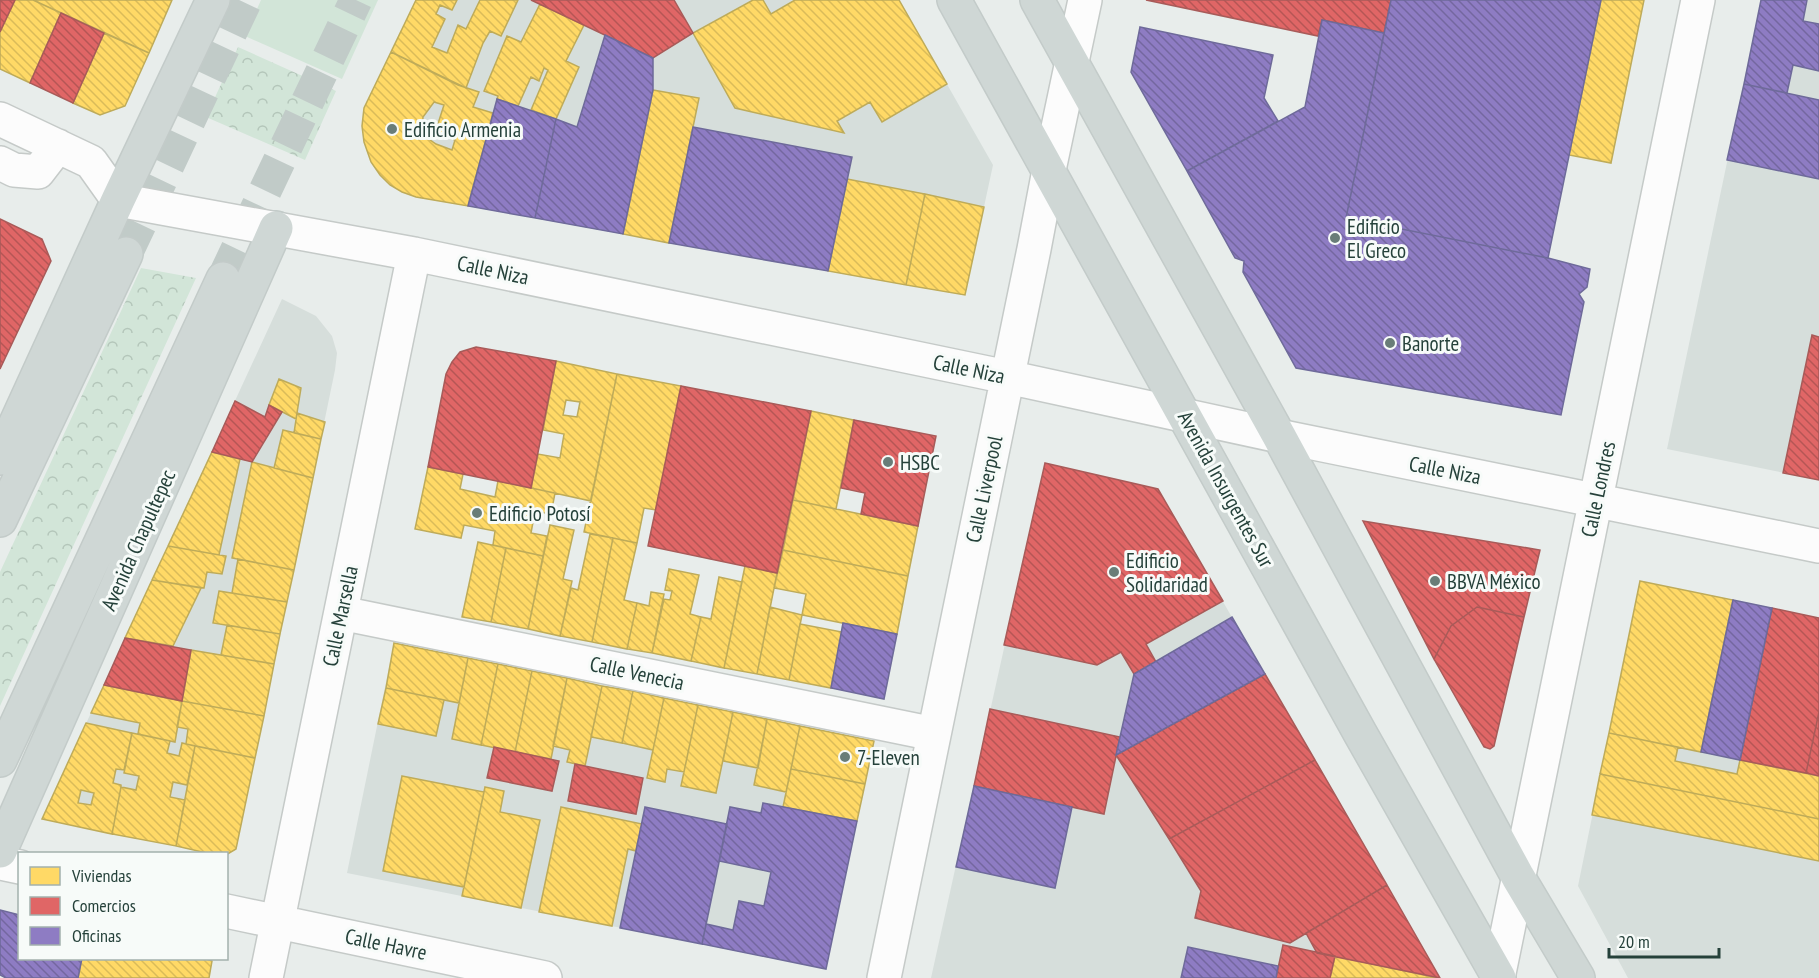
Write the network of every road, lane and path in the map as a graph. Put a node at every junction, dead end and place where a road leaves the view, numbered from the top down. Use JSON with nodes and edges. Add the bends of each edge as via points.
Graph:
{"nodes":[{"id":1,"x":213,"y":0,"type":"edge"},
{"id":2,"x":954,"y":0,"type":"edge"},
{"id":3,"x":1037,"y":0,"type":"edge"},
{"id":4,"x":1086,"y":0,"type":"edge"},
{"id":5,"x":1698,"y":0,"type":"edge"},
{"id":6,"x":1072,"y":65,"type":"junction"},
{"id":7,"x":0,"y":119,"type":"edge"},
{"id":8,"x":58,"y":146,"type":"junction"},
{"id":9,"x":0,"y":163,"type":"edge"},
{"id":10,"x":1049,"y":170,"type":"junction"},
{"id":11,"x":118,"y":200,"type":"junction"},
{"id":12,"x":276,"y":228,"type":"junction"},
{"id":13,"x":126,"y":254,"type":"tunnel mouth"},
{"id":14,"x":414,"y":254,"type":"junction"},
{"id":15,"x":223,"y":279,"type":"tunnel mouth"},
{"id":16,"x":1007,"y":377,"type":"junction"},
{"id":17,"x":1185,"y":416,"type":"junction"},
{"id":18,"x":1279,"y":436,"type":"junction"},
{"id":19,"x":0,"y":458,"type":"edge"},
{"id":20,"x":1595,"y":500,"type":"junction"},
{"id":21,"x":0,"y":520,"type":"edge"},
{"id":22,"x":1819,"y":546,"type":"edge"},
{"id":23,"x":341,"y":613,"type":"junction"},
{"id":24,"x":934,"y":734,"type":"junction"},
{"id":25,"x":0,"y":760,"type":"edge"},
{"id":26,"x":0,"y":852,"type":"edge"},
{"id":27,"x":0,"y":863,"type":"edge"},
{"id":28,"x":18,"y":867,"type":"edge"},
{"id":29,"x":1518,"y":877,"type":"junction"},
{"id":30,"x":228,"y":911,"type":"edge"},
{"id":31,"x":277,"y":921,"type":"junction"},
{"id":32,"x":266,"y":978,"type":"edge"},
{"id":33,"x":544,"y":978,"type":"edge"},
{"id":34,"x":884,"y":978,"type":"edge"},
{"id":35,"x":1498,"y":978,"type":"edge"},
{"id":36,"x":1578,"y":978,"type":"edge"}],
"edges":[{"from":1,"to":11,"type":"main road"},
{"from":2,"to":10,"type":"main road","name":"Avenida Insurgentes Sur"},
{"from":3,"to":6,"type":"main road"},
{"from":4,"to":6,"type":"street","name":"Calle Liverpool"},
{"from":5,"to":20,"type":"street","name":"Calle Londres"},
{"from":6,"to":10,"type":"street","name":"Calle Liverpool"},
{"from":6,"to":18,"type":"main road"},
{"from":7,"to":8,"type":"street"},
{"from":8,"to":9,"type":"street","via":[[38,172],[14,170]]},
{"from":8,"to":11,"type":"street","via":[[91,162]]},
{"from":10,"to":16,"type":"street","name":"Calle Liverpool"},
{"from":10,"to":17,"type":"main road","name":"Avenida Insurgentes Sur"},
{"from":11,"to":12,"type":"street","name":"Calle Niza"},
{"from":11,"to":19,"type":"main road"},
{"from":12,"to":14,"type":"street","name":"Calle Niza"},
{"from":12,"to":26,"type":"main road","name":"Avenida Chapultepec"},
{"from":13,"to":21,"type":"main road"},
{"from":14,"to":16,"type":"street","name":"Calle Niza"},
{"from":14,"to":23,"type":"street","name":"Calle Marsella"},
{"from":15,"to":25,"type":"main road","name":"Avenida Chapultepec"},
{"from":16,"to":17,"type":"street","name":"Calle Niza"},
{"from":16,"to":24,"type":"street","name":"Calle Liverpool"},
{"from":17,"to":18,"type":"street","name":"Calle Niza"},
{"from":17,"to":35,"type":"main road","name":"Avenida Insurgentes Sur"},
{"from":18,"to":20,"type":"street","name":"Calle Niza"},
{"from":18,"to":29,"type":"main road"},
{"from":20,"to":22,"type":"street","name":"Calle Niza"},
{"from":20,"to":29,"type":"street","name":"Calle Londres"},
{"from":23,"to":24,"type":"street","name":"Calle Venecia"},
{"from":23,"to":31,"type":"street","name":"Calle Marsella"},
{"from":24,"to":34,"type":"street","name":"Calle Liverpool"},
{"from":27,"to":28,"type":"street"},
{"from":29,"to":35,"type":"street","name":"Calle Londres"},
{"from":29,"to":36,"type":"main road"},
{"from":30,"to":31,"type":"street","name":"Calle Havre"},
{"from":31,"to":32,"type":"street","name":"Calle Marsella"},
{"from":31,"to":33,"type":"street","name":"Calle Havre"}]}
